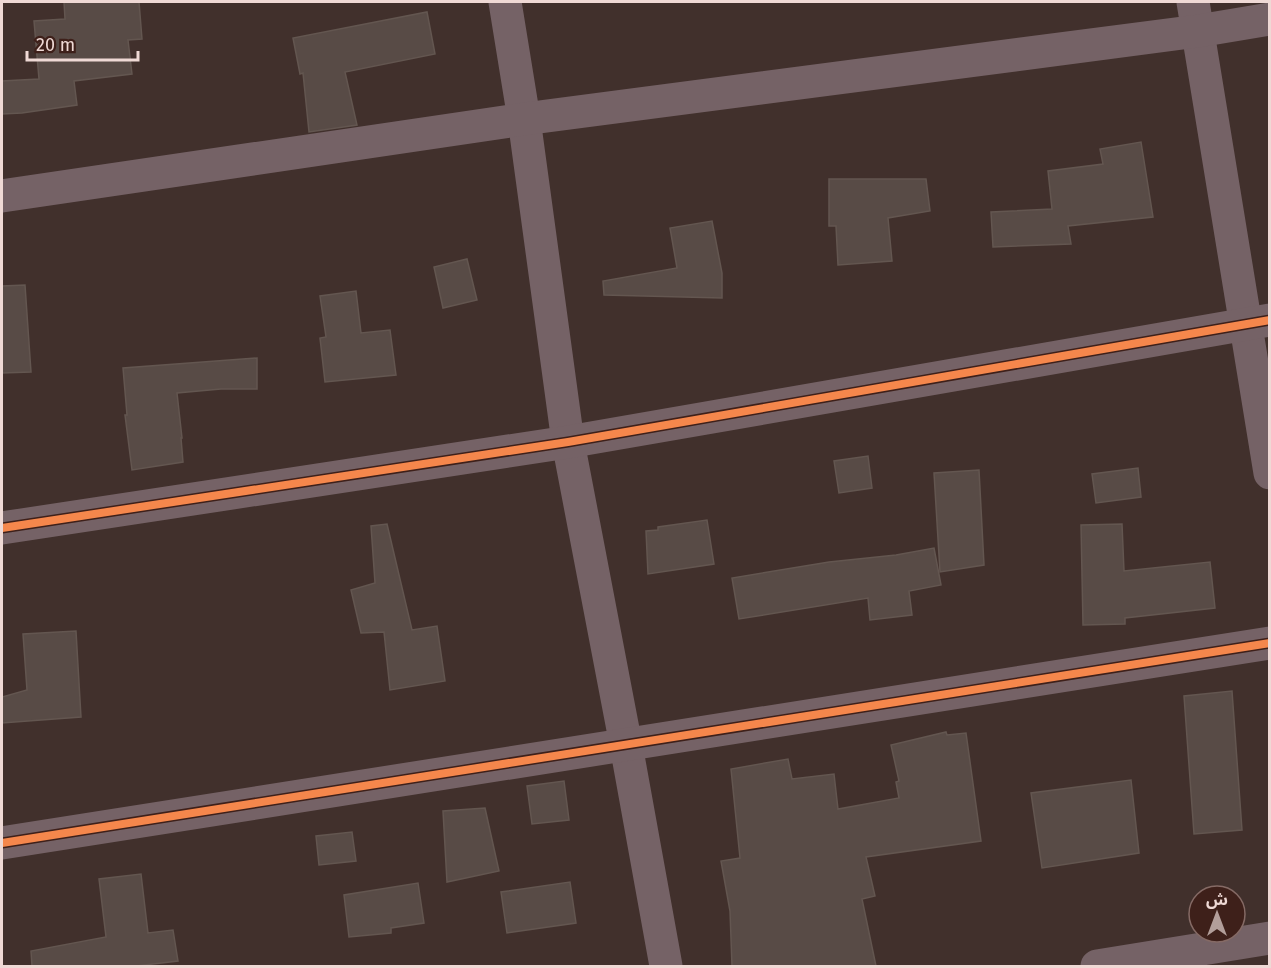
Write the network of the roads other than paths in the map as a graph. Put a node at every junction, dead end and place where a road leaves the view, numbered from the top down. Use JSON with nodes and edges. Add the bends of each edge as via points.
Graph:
{"nodes":[{"id":1,"x":505,"y":2,"type":"edge"},
{"id":2,"x":1196,"y":16,"type":"edge"},
{"id":3,"x":1269,"y":19,"type":"edge"},
{"id":4,"x":524,"y":119,"type":"junction"},
{"id":5,"x":2,"y":196,"type":"edge"},
{"id":6,"x":1257,"y":322,"type":"edge"},
{"id":7,"x":568,"y":442,"type":"junction"},
{"id":8,"x":1269,"y":473,"type":"edge"},
{"id":9,"x":2,"y":528,"type":"edge"},
{"id":10,"x":1269,"y":643,"type":"edge"},
{"id":11,"x":626,"y":745,"type":"junction"},
{"id":12,"x":2,"y":843,"type":"edge"},
{"id":13,"x":1269,"y":938,"type":"edge"},
{"id":14,"x":666,"y":966,"type":"edge"},
{"id":15,"x":1097,"y":966,"type":"edge"}],
"edges":[{"from":1,"to":4,"type":"street"},
{"from":2,"to":3,"type":"street"},
{"from":2,"to":4,"type":"street"},
{"from":2,"to":6,"type":"street"},
{"from":4,"to":5,"type":"street"},
{"from":4,"to":7,"type":"street"},
{"from":6,"to":7,"type":"street"},
{"from":6,"to":8,"type":"street"},
{"from":7,"to":9,"type":"street"},
{"from":7,"to":11,"type":"street"},
{"from":10,"to":11,"type":"street"},
{"from":11,"to":12,"type":"street"},
{"from":11,"to":14,"type":"street"},
{"from":13,"to":15,"type":"street"}]}
